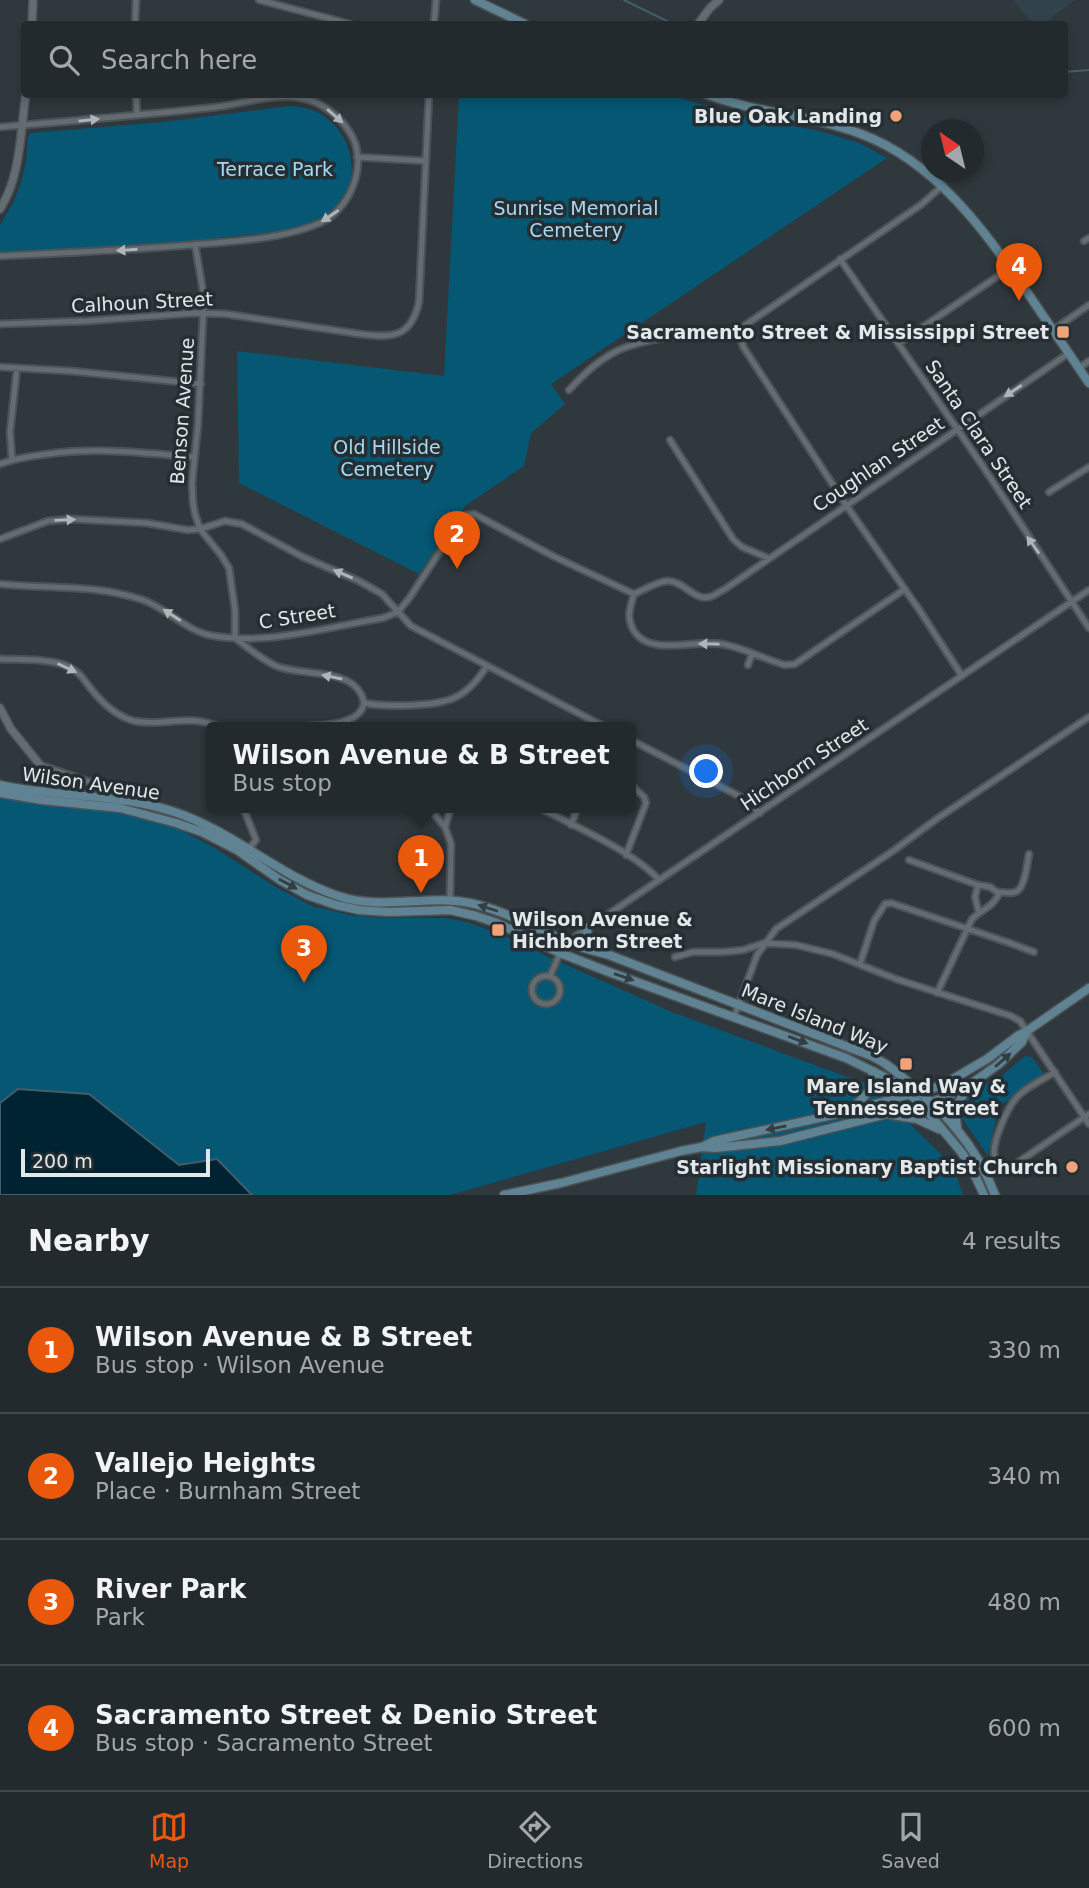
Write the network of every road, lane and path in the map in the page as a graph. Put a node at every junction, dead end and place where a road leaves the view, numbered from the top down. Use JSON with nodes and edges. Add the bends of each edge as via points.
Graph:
{"nodes":[{"id":1,"x":33,"y":0,"type":"edge"},
{"id":2,"x":136,"y":0,"type":"edge"},
{"id":3,"x":259,"y":0,"type":"edge"},
{"id":4,"x":436,"y":0,"type":"edge"},
{"id":5,"x":475,"y":0,"type":"edge"},
{"id":6,"x":719,"y":0,"type":"edge"},
{"id":7,"x":315,"y":16,"type":"junction"},
{"id":8,"x":32,"y":21,"type":"edge"},
{"id":9,"x":135,"y":21,"type":"edge"},
{"id":10,"x":314,"y":21,"type":"edge"},
{"id":11,"x":337,"y":21,"type":"edge"},
{"id":12,"x":434,"y":21,"type":"edge"},
{"id":13,"x":519,"y":21,"type":"edge"},
{"id":14,"x":700,"y":21,"type":"edge"},
{"id":15,"x":25,"y":98,"type":"edge"},
{"id":16,"x":136,"y":98,"type":"edge"},
{"id":17,"x":275,"y":98,"type":"edge"},
{"id":18,"x":306,"y":98,"type":"edge"},
{"id":19,"x":429,"y":98,"type":"edge"},
{"id":20,"x":719,"y":98,"type":"edge"},
{"id":21,"x":136,"y":115,"type":"junction"},
{"id":22,"x":22,"y":125,"type":"junction"},
{"id":23,"x":0,"y":127,"type":"edge"},
{"id":24,"x":357,"y":158,"type":"junction"},
{"id":25,"x":426,"y":161,"type":"junction"},
{"id":26,"x":941,"y":187,"type":"junction"},
{"id":27,"x":0,"y":209,"type":"edge"},
{"id":28,"x":195,"y":244,"type":"junction"},
{"id":29,"x":0,"y":256,"type":"edge"},
{"id":30,"x":840,"y":259,"type":"junction"},
{"id":31,"x":1010,"y":268,"type":"junction"},
{"id":32,"x":1089,"y":305,"type":"edge"},
{"id":33,"x":203,"y":313,"type":"junction"},
{"id":34,"x":0,"y":324,"type":"edge"},
{"id":35,"x":1053,"y":330,"type":"junction"},
{"id":36,"x":738,"y":334,"type":"junction"},
{"id":37,"x":899,"y":343,"type":"junction"},
{"id":38,"x":1069,"y":353,"type":"junction"},
{"id":39,"x":1089,"y":361,"type":"edge"},
{"id":40,"x":0,"y":367,"type":"edge"},
{"id":41,"x":17,"y":368,"type":"junction"},
{"id":42,"x":1079,"y":368,"type":"junction"},
{"id":43,"x":1089,"y":383,"type":"edge"},
{"id":44,"x":201,"y":384,"type":"junction"},
{"id":45,"x":569,"y":390,"type":"dead end"},
{"id":46,"x":957,"y":429,"type":"junction"},
{"id":47,"x":670,"y":440,"type":"dead end"},
{"id":48,"x":194,"y":457,"type":"junction"},
{"id":49,"x":12,"y":459,"type":"junction"},
{"id":50,"x":0,"y":464,"type":"edge"},
{"id":51,"x":1089,"y":467,"type":"edge"},
{"id":52,"x":1049,"y":492,"type":"dead end"},
{"id":53,"x":846,"y":505,"type":"junction"},
{"id":54,"x":200,"y":528,"type":"junction"},
{"id":55,"x":0,"y":539,"type":"edge"},
{"id":56,"x":768,"y":558,"type":"junction"},
{"id":57,"x":0,"y":584,"type":"edge"},
{"id":58,"x":905,"y":589,"type":"junction"},
{"id":59,"x":1089,"y":590,"type":"edge"},
{"id":60,"x":635,"y":594,"type":"junction"},
{"id":61,"x":1071,"y":602,"type":"junction"},
{"id":62,"x":398,"y":612,"type":"junction"},
{"id":63,"x":1089,"y":628,"type":"edge"},
{"id":64,"x":235,"y":638,"type":"junction"},
{"id":65,"x":751,"y":654,"type":"junction"},
{"id":66,"x":0,"y":659,"type":"edge"},
{"id":67,"x":748,"y":665,"type":"dead end"},
{"id":68,"x":487,"y":666,"type":"junction"},
{"id":69,"x":962,"y":676,"type":"junction"},
{"id":70,"x":364,"y":703,"type":"junction"},
{"id":71,"x":0,"y":708,"type":"edge"},
{"id":72,"x":1089,"y":718,"type":"edge"},
{"id":73,"x":344,"y":722,"type":"edge"},
{"id":74,"x":595,"y":722,"type":"edge"},
{"id":75,"x":206,"y":723,"type":"edge"},
{"id":76,"x":636,"y":743,"type":"edge"},
{"id":77,"x":43,"y":766,"type":"junction"},
{"id":78,"x":0,"y":785,"type":"edge"},
{"id":79,"x":636,"y":790,"type":"edge"},
{"id":80,"x":0,"y":793,"type":"edge"},
{"id":81,"x":99,"y":796,"type":"junction"},
{"id":82,"x":43,"y":797,"type":"junction"},
{"id":83,"x":245,"y":813,"type":"edge"},
{"id":84,"x":433,"y":813,"type":"edge"},
{"id":85,"x":449,"y":813,"type":"edge"},
{"id":86,"x":549,"y":813,"type":"edge"},
{"id":87,"x":576,"y":813,"type":"edge"},
{"id":88,"x":760,"y":813,"type":"junction"},
{"id":89,"x":571,"y":825,"type":"junction"},
{"id":90,"x":445,"y":827,"type":"junction"},
{"id":91,"x":247,"y":852,"type":"junction"},
{"id":92,"x":626,"y":855,"type":"junction"},
{"id":93,"x":1029,"y":855,"type":"dead end"},
{"id":94,"x":909,"y":860,"type":"dead end"},
{"id":95,"x":659,"y":880,"type":"junction"},
{"id":96,"x":978,"y":885,"type":"junction"},
{"id":97,"x":997,"y":892,"type":"junction"},
{"id":98,"x":450,"y":905,"type":"junction"},
{"id":99,"x":979,"y":913,"type":"junction"},
{"id":100,"x":587,"y":928,"type":"junction"},
{"id":101,"x":968,"y":930,"type":"junction"},
{"id":102,"x":569,"y":942,"type":"junction"},
{"id":103,"x":764,"y":943,"type":"junction"},
{"id":104,"x":1034,"y":952,"type":"dead end"},
{"id":105,"x":561,"y":953,"type":"junction"},
{"id":106,"x":608,"y":955,"type":"junction"},
{"id":107,"x":675,"y":957,"type":"dead end"},
{"id":108,"x":860,"y":964,"type":"junction"},
{"id":109,"x":550,"y":976,"type":"junction"},
{"id":110,"x":1089,"y":988,"type":"edge"},
{"id":111,"x":937,"y":993,"type":"junction"},
{"id":112,"x":738,"y":1004,"type":"junction"},
{"id":113,"x":734,"y":1017,"type":"junction"},
{"id":114,"x":1027,"y":1031,"type":"junction"},
{"id":115,"x":873,"y":1071,"type":"junction"},
{"id":116,"x":1055,"y":1072,"type":"junction"},
{"id":117,"x":972,"y":1083,"type":"junction"},
{"id":118,"x":922,"y":1092,"type":"junction"},
{"id":119,"x":911,"y":1095,"type":"junction"},
{"id":120,"x":932,"y":1102,"type":"junction"},
{"id":121,"x":922,"y":1105,"type":"junction"},
{"id":122,"x":842,"y":1113,"type":"junction"},
{"id":123,"x":882,"y":1115,"type":"junction"},
{"id":124,"x":1087,"y":1115,"type":"edge"},
{"id":125,"x":1089,"y":1124,"type":"edge"},
{"id":126,"x":957,"y":1128,"type":"junction"},
{"id":127,"x":950,"y":1138,"type":"junction"},
{"id":128,"x":702,"y":1147,"type":"junction"},
{"id":129,"x":561,"y":1183,"type":"junction"},
{"id":130,"x":504,"y":1195,"type":"edge"},
{"id":131,"x":527,"y":1195,"type":"edge"},
{"id":132,"x":984,"y":1195,"type":"edge"},
{"id":133,"x":995,"y":1195,"type":"edge"}],
"edges":[{"from":1,"to":8,"type":"street"},
{"from":2,"to":9,"type":"street"},
{"from":3,"to":7,"type":"street"},
{"from":4,"to":12,"type":"street"},
{"from":5,"to":13,"type":"main road"},
{"from":6,"to":14,"type":"street"},
{"from":7,"to":10,"type":"street"},
{"from":7,"to":11,"type":"street"},
{"from":15,"to":22,"type":"street"},
{"from":16,"to":21,"type":"street"},
{"from":17,"to":21,"type":"street"},
{"from":18,"to":24,"type":"street","one_way":true,"via":[[338,118],[354,140]]},
{"from":19,"to":25,"type":"street"},
{"from":20,"to":26,"type":"main road","via":[[863,135],[907,157]]},
{"from":22,"to":21,"type":"street","one_way":true},
{"from":22,"to":23,"type":"street"},
{"from":22,"to":27,"type":"street","via":[[15,176]]},
{"from":24,"to":25,"type":"street"},
{"from":24,"to":28,"type":"street","one_way":true,"via":[[348,199],[324,221],[259,239]]},
{"from":25,"to":33,"type":"street","name":"Calhoun Street","via":[[419,302],[407,328],[380,336]]},
{"from":26,"to":30,"type":"street"},
{"from":26,"to":31,"type":"main road","via":[[975,220]]},
{"from":28,"to":29,"type":"street","one_way":true},
{"from":28,"to":33,"type":"street","name":"Benson Avenue"},
{"from":30,"to":36,"type":"street"},
{"from":30,"to":37,"type":"street","name":"Santa Clara Street"},
{"from":31,"to":35,"type":"main road"},
{"from":31,"to":37,"type":"street"},
{"from":32,"to":35,"type":"street"},
{"from":33,"to":34,"type":"street","name":"Calhoun Street"},
{"from":33,"to":44,"type":"street","name":"Benson Avenue"},
{"from":35,"to":38,"type":"main road"},
{"from":36,"to":45,"type":"street","via":[[716,331],[625,347],[603,358]]},
{"from":36,"to":53,"type":"street"},
{"from":37,"to":46,"type":"street","name":"Santa Clara Street"},
{"from":38,"to":42,"type":"main road"},
{"from":38,"to":46,"type":"street","name":"Coughlan Street","one_way":true},
{"from":39,"to":42,"type":"street"},
{"from":40,"to":41,"type":"street"},
{"from":41,"to":44,"type":"street"},
{"from":41,"to":49,"type":"street"},
{"from":42,"to":43,"type":"main road"},
{"from":44,"to":48,"type":"street","name":"Benson Avenue"},
{"from":46,"to":53,"type":"street","name":"Coughlan Street"},
{"from":61,"to":46,"type":"street","name":"Santa Clara Street","one_way":true},
{"from":47,"to":56,"type":"street","via":[[733,539]]},
{"from":48,"to":49,"type":"street","via":[[99,450]]},
{"from":48,"to":54,"type":"street","name":"Benson Avenue","via":[[193,502]]},
{"from":49,"to":50,"type":"street"},
{"from":51,"to":52,"type":"street"},
{"from":53,"to":56,"type":"street","name":"Coughlan Street"},
{"from":53,"to":58,"type":"street"},
{"from":55,"to":54,"type":"street","one_way":true,"via":[[48,521],[70,519]]},
{"from":62,"to":54,"type":"street","one_way":true,"via":[[370,587],[242,524],[225,521]]},
{"from":54,"to":64,"type":"street","name":"Benson Avenue","via":[[229,568]]},
{"from":56,"to":60,"type":"street","name":"Coughlan Street","via":[[709,597],[667,581]]},
{"from":64,"to":57,"type":"street","name":"C Street","one_way":true,"via":[[194,630],[160,607],[124,595]]},
{"from":58,"to":65,"type":"street","via":[[794,664]]},
{"from":58,"to":69,"type":"street"},
{"from":59,"to":61,"type":"street","name":"Hichborn Street"},
{"from":60,"to":62,"type":"street","via":[[474,514],[464,516]]},
{"from":65,"to":60,"type":"street","one_way":true,"via":[[722,644],[646,642],[629,620]]},
{"from":61,"to":63,"type":"street","name":"Santa Clara Street"},
{"from":61,"to":69,"type":"street","name":"Hichborn Street"},
{"from":62,"to":64,"type":"street","name":"C Street","via":[[258,640]]},
{"from":62,"to":68,"type":"street","via":[[411,625]]},
{"from":70,"to":64,"type":"street","one_way":true,"via":[[356,686],[343,679],[277,666]]},
{"from":65,"to":67,"type":"street"},
{"from":66,"to":75,"type":"street","one_way":true,"via":[[70,667],[105,705],[133,720],[192,719]]},
{"from":68,"to":70,"type":"street","via":[[453,699],[384,706]]},
{"from":68,"to":74,"type":"street"},
{"from":69,"to":88,"type":"street","name":"Hichborn Street"},
{"from":70,"to":73,"type":"street","via":[[359,713]]},
{"from":71,"to":77,"type":"street","via":[[11,729]]},
{"from":72,"to":103,"type":"street","via":[[795,915]]},
{"from":76,"to":88,"type":"street","via":[[741,797]]},
{"from":77,"to":81,"type":"street","via":[[96,784]]},
{"from":77,"to":82,"type":"street"},
{"from":78,"to":82,"type":"main road","name":"Wilson Avenue"},
{"from":79,"to":92,"type":"street","via":[[646,803]]},
{"from":80,"to":82,"type":"main road","name":"Wilson Avenue"},
{"from":81,"to":82,"type":"main road","name":"Wilson Avenue"},
{"from":81,"to":91,"type":"main road","name":"Wilson Avenue","via":[[181,814],[227,836]]},
{"from":82,"to":91,"type":"main road","name":"Wilson Avenue","via":[[134,810]]},
{"from":83,"to":91,"type":"street","via":[[256,840]]},
{"from":84,"to":90,"type":"street"},
{"from":85,"to":90,"type":"street"},
{"from":86,"to":89,"type":"street"},
{"from":87,"to":89,"type":"street"},
{"from":88,"to":95,"type":"street","name":"Hichborn Street"},
{"from":89,"to":92,"type":"street"},
{"from":90,"to":98,"type":"street","via":[[452,844]]},
{"from":91,"to":98,"type":"main road","name":"Wilson Avenue","via":[[340,897]]},
{"from":92,"to":95,"type":"street"},
{"from":93,"to":97,"type":"street","via":[[1020,890]]},
{"from":94,"to":96,"type":"street"},
{"from":95,"to":100,"type":"street","name":"Hichborn Street"},
{"from":96,"to":97,"type":"street"},
{"from":96,"to":99,"type":"street"},
{"from":97,"to":99,"type":"street","via":[[993,905]]},
{"from":102,"to":98,"type":"main road","name":"Wilson Avenue","one_way":true,"via":[[468,902]]},
{"from":98,"to":105,"type":"main road","name":"Wilson Avenue"},
{"from":99,"to":101,"type":"street"},
{"from":100,"to":102,"type":"street","name":"Hichborn Street"},
{"from":100,"to":106,"type":"main road","via":[[590,945]]},
{"from":101,"to":104,"type":"street"},
{"from":101,"to":108,"type":"street","via":[[900,905],[885,904],[874,921]]},
{"from":101,"to":111,"type":"street"},
{"from":102,"to":105,"type":"street","name":"Hichborn Street"},
{"from":102,"to":106,"type":"main road","name":"Mare Island Way"},
{"from":103,"to":107,"type":"street","via":[[743,950]]},
{"from":103,"to":108,"type":"street","via":[[796,944]]},
{"from":103,"to":112,"type":"street"},
{"from":105,"to":109,"type":"street","name":"Hichborn Street"},
{"from":105,"to":113,"type":"main road","name":"Mare Island Way","one_way":true},
{"from":106,"to":112,"type":"main road","name":"Mare Island Way"},
{"from":108,"to":111,"type":"street"},
{"from":109,"to":109,"type":"street","name":"Hichborn Street","via":[[537,979],[531,987],[534,998],[544,1004],[555,1001],[561,990]]},
{"from":110,"to":114,"type":"main road"},
{"from":111,"to":114,"type":"street","via":[[1020,1021]]},
{"from":112,"to":113,"type":"street"},
{"from":112,"to":118,"type":"main road","name":"Mare Island Way","via":[[888,1063]]},
{"from":113,"to":115,"type":"main road","name":"Mare Island Way","one_way":true},
{"from":114,"to":116,"type":"street"},
{"from":117,"to":114,"type":"main road","one_way":true,"via":[[999,1064]]},
{"from":114,"to":118,"type":"main road","via":[[969,1071]]},
{"from":115,"to":119,"type":"main road","name":"Mare Island Way"},
{"from":115,"to":122,"type":"main road","via":[[867,1095]]},
{"from":116,"to":124,"type":"street"},
{"from":116,"to":124,"type":"street","via":[[1018,1096],[1008,1110],[995,1144],[999,1164],[1008,1169]]},
{"from":117,"to":120,"type":"main road"},
{"from":117,"to":126,"type":"main road","via":[[956,1105]]},
{"from":118,"to":119,"type":"main road"},
{"from":118,"to":120,"type":"main road","name":"Mare Island Way"},
{"from":119,"to":121,"type":"main road","name":"Mare Island Way"},
{"from":119,"to":122,"type":"main road"},
{"from":120,"to":121,"type":"main road"},
{"from":120,"to":126,"type":"main road","name":"Mare Island Way"},
{"from":121,"to":123,"type":"main road"},
{"from":121,"to":127,"type":"main road","name":"Mare Island Way"},
{"from":122,"to":128,"type":"main road","one_way":true},
{"from":123,"to":127,"type":"main road","via":[[917,1118]]},
{"from":123,"to":128,"type":"main road","via":[[780,1141]]},
{"from":124,"to":125,"type":"street"},
{"from":126,"to":133,"type":"main road","name":"Mare Island Way"},
{"from":127,"to":132,"type":"main road","name":"Mare Island Way"},
{"from":128,"to":129,"type":"main road"},
{"from":129,"to":130,"type":"main road"},
{"from":129,"to":131,"type":"main road"}]}
